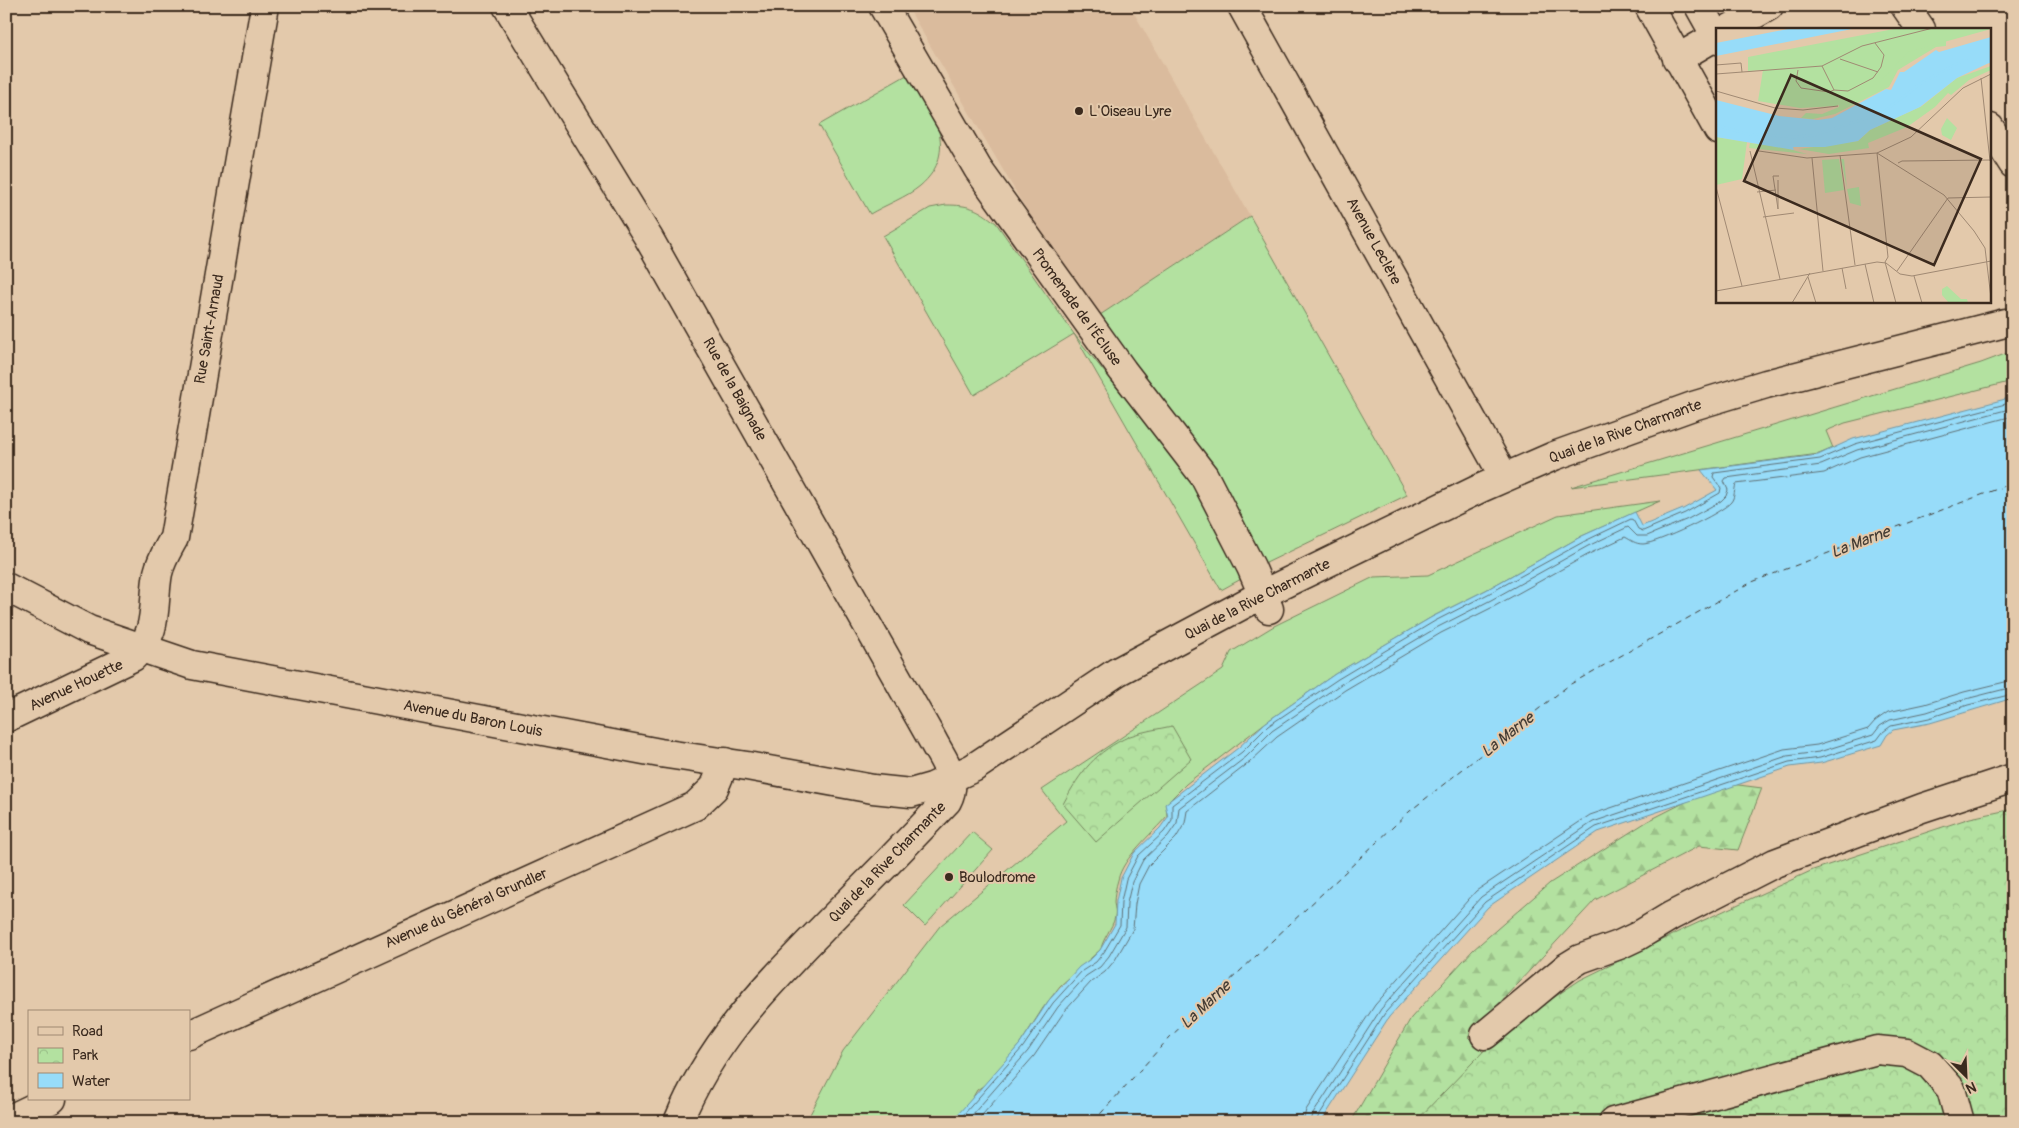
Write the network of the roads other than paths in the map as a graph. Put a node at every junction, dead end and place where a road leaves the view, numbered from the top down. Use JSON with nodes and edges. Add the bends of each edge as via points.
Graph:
{"nodes":[{"id":1,"x":265,"y":6,"type":"edge"},
{"id":2,"x":507,"y":6,"type":"edge"},
{"id":3,"x":883,"y":6,"type":"edge"},
{"id":4,"x":1242,"y":6,"type":"edge"},
{"id":5,"x":1649,"y":6,"type":"edge"},
{"id":6,"x":1699,"y":6,"type":"edge"},
{"id":7,"x":1768,"y":6,"type":"edge"},
{"id":8,"x":1905,"y":6,"type":"edge"},
{"id":9,"x":1732,"y":28,"type":"edge"},
{"id":10,"x":1920,"y":28,"type":"edge"},
{"id":11,"x":1716,"y":29,"type":"edge"},
{"id":12,"x":1716,"y":37,"type":"edge"},
{"id":13,"x":1677,"y":59,"type":"junction"},
{"id":14,"x":1716,"y":127,"type":"edge"},
{"id":15,"x":1992,"y":131,"type":"edge"},
{"id":16,"x":2013,"y":164,"type":"edge"},
{"id":17,"x":2005,"y":323,"type":"dead end"},
{"id":18,"x":1504,"y":477,"type":"junction"},
{"id":19,"x":6,"y":587,"type":"edge"},
{"id":20,"x":1266,"y":601,"type":"junction"},
{"id":21,"x":143,"y":648,"type":"junction"},
{"id":22,"x":6,"y":718,"type":"edge"},
{"id":23,"x":725,"y":762,"type":"junction"},
{"id":24,"x":952,"y":777,"type":"junction"},
{"id":25,"x":2013,"y":778,"type":"edge"},
{"id":26,"x":888,"y":791,"type":"junction"},
{"id":27,"x":902,"y":848,"type":"junction"},
{"id":28,"x":190,"y":1035,"type":"edge"},
{"id":29,"x":1485,"y":1035,"type":"dead end"},
{"id":30,"x":50,"y":1100,"type":"edge"},
{"id":31,"x":6,"y":1120,"type":"edge"},
{"id":32,"x":678,"y":1122,"type":"edge"},
{"id":33,"x":1613,"y":1122,"type":"edge"},
{"id":34,"x":1960,"y":1122,"type":"edge"}],
"edges":[{"from":1,"to":21,"type":"street","name":"Rue Saint-Arnaud","via":[[174,538],[158,573],[153,625]]},
{"from":2,"to":24,"type":"street","name":"Rue de la Baignade","via":[[648,236]]},
{"from":3,"to":20,"type":"street","name":"Promenade de l'Écluse","via":[[978,169],[1123,371],[1204,476]]},
{"from":4,"to":18,"type":"street","name":"Avenue Leclère"},
{"from":5,"to":13,"type":"street"},
{"from":6,"to":11,"type":"street"},
{"from":7,"to":9,"type":"street"},
{"from":8,"to":10,"type":"street"},
{"from":12,"to":13,"type":"street"},
{"from":13,"to":14,"type":"street"},
{"from":15,"to":16,"type":"street"},
{"from":17,"to":18,"type":"street","name":"Quai de la Rive Charmante","via":[[1693,406],[1563,452]]},
{"from":18,"to":20,"type":"street","name":"Quai de la Rive Charmante"},
{"from":19,"to":21,"type":"street","name":"Avenue du Baron Louis","via":[[89,630]]},
{"from":20,"to":24,"type":"street","name":"Quai de la Rive Charmante","via":[[1117,672],[973,768]]},
{"from":21,"to":22,"type":"street","name":"Avenue Houette","via":[[120,665]]},
{"from":21,"to":23,"type":"street","name":"Avenue du Baron Louis","via":[[192,665],[650,751]]},
{"from":23,"to":26,"type":"street","name":"Avenue du Baron Louis"},
{"from":23,"to":28,"type":"street","name":"Avenue du Général Grundler","via":[[714,788],[694,806]]},
{"from":24,"to":26,"type":"street","name":"Avenue du Baron Louis","via":[[932,788],[911,793]]},
{"from":24,"to":27,"type":"street","name":"Quai de la Rive Charmante","via":[[953,785],[947,802]]},
{"from":25,"to":29,"type":"street","via":[[1774,863],[1620,945],[1580,959]]},
{"from":26,"to":27,"type":"street","via":[[900,805],[906,821]]},
{"from":27,"to":32,"type":"street","name":"Quai de la Rive Charmante","via":[[740,1017],[714,1052]]},
{"from":30,"to":31,"type":"street"},
{"from":33,"to":34,"type":"street","via":[[1877,1050],[1907,1053],[1930,1065],[1952,1089]]}]}
